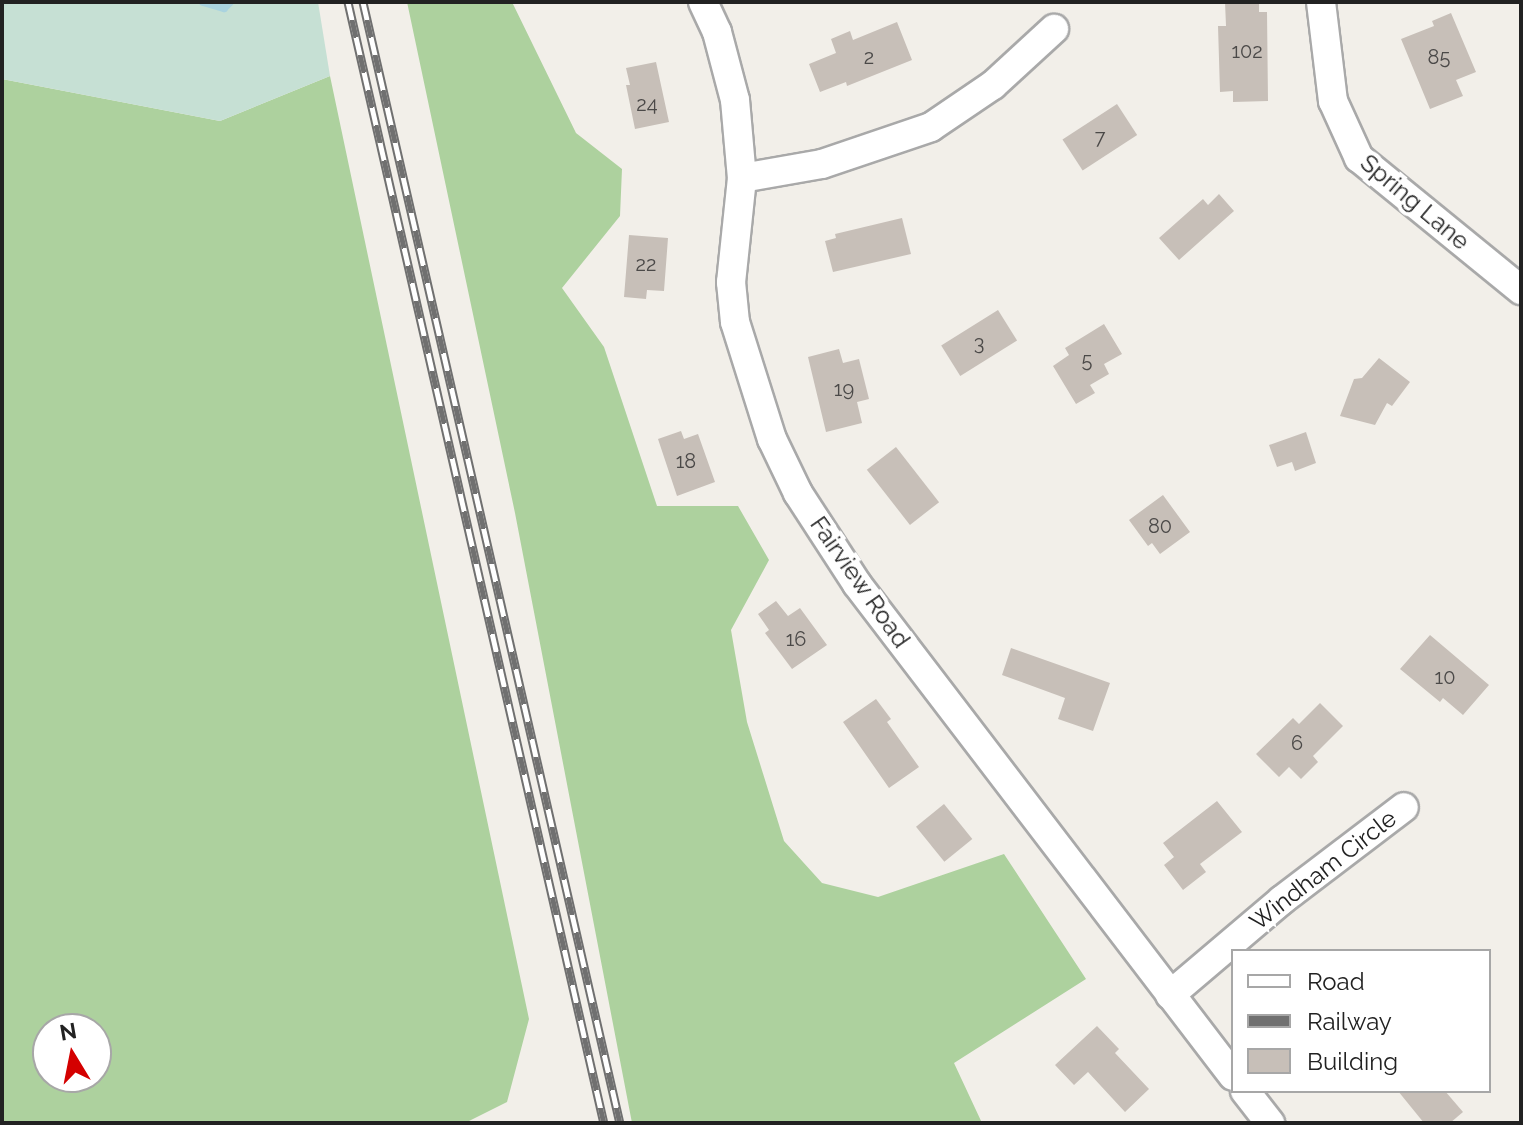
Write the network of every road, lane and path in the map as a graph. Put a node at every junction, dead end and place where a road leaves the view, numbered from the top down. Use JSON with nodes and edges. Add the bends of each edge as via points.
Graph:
{"nodes":[{"id":1,"x":703,"y":2,"type":"edge"},
{"id":2,"x":1321,"y":2,"type":"edge"},
{"id":3,"x":1054,"y":29,"type":"dead end"},
{"id":4,"x":742,"y":178,"type":"junction"},
{"id":5,"x":1521,"y":290,"type":"edge"},
{"id":6,"x":1404,"y":807,"type":"dead end"},
{"id":7,"x":1170,"y":995,"type":"junction"},
{"id":8,"x":1231,"y":1073,"type":"edge"},
{"id":9,"x":1247,"y":1093,"type":"edge"},
{"id":10,"x":1270,"y":1123,"type":"edge"}],
"edges":[{"from":1,"to":4,"type":"street","name":"Fairview Road","via":[[735,100]]},
{"from":2,"to":5,"type":"street","name":"Spring Lane","via":[[1333,101],[1359,158]]},
{"from":3,"to":4,"type":"street","via":[[993,85],[931,127],[822,164]]},
{"from":4,"to":7,"type":"street","name":"Fairview Road","via":[[731,282],[735,322],[772,439],[798,493],[857,584]]},
{"from":6,"to":7,"type":"street","name":"Windham Circle"},
{"from":7,"to":8,"type":"street","name":"Fairview Road"},
{"from":9,"to":10,"type":"street"}]}
